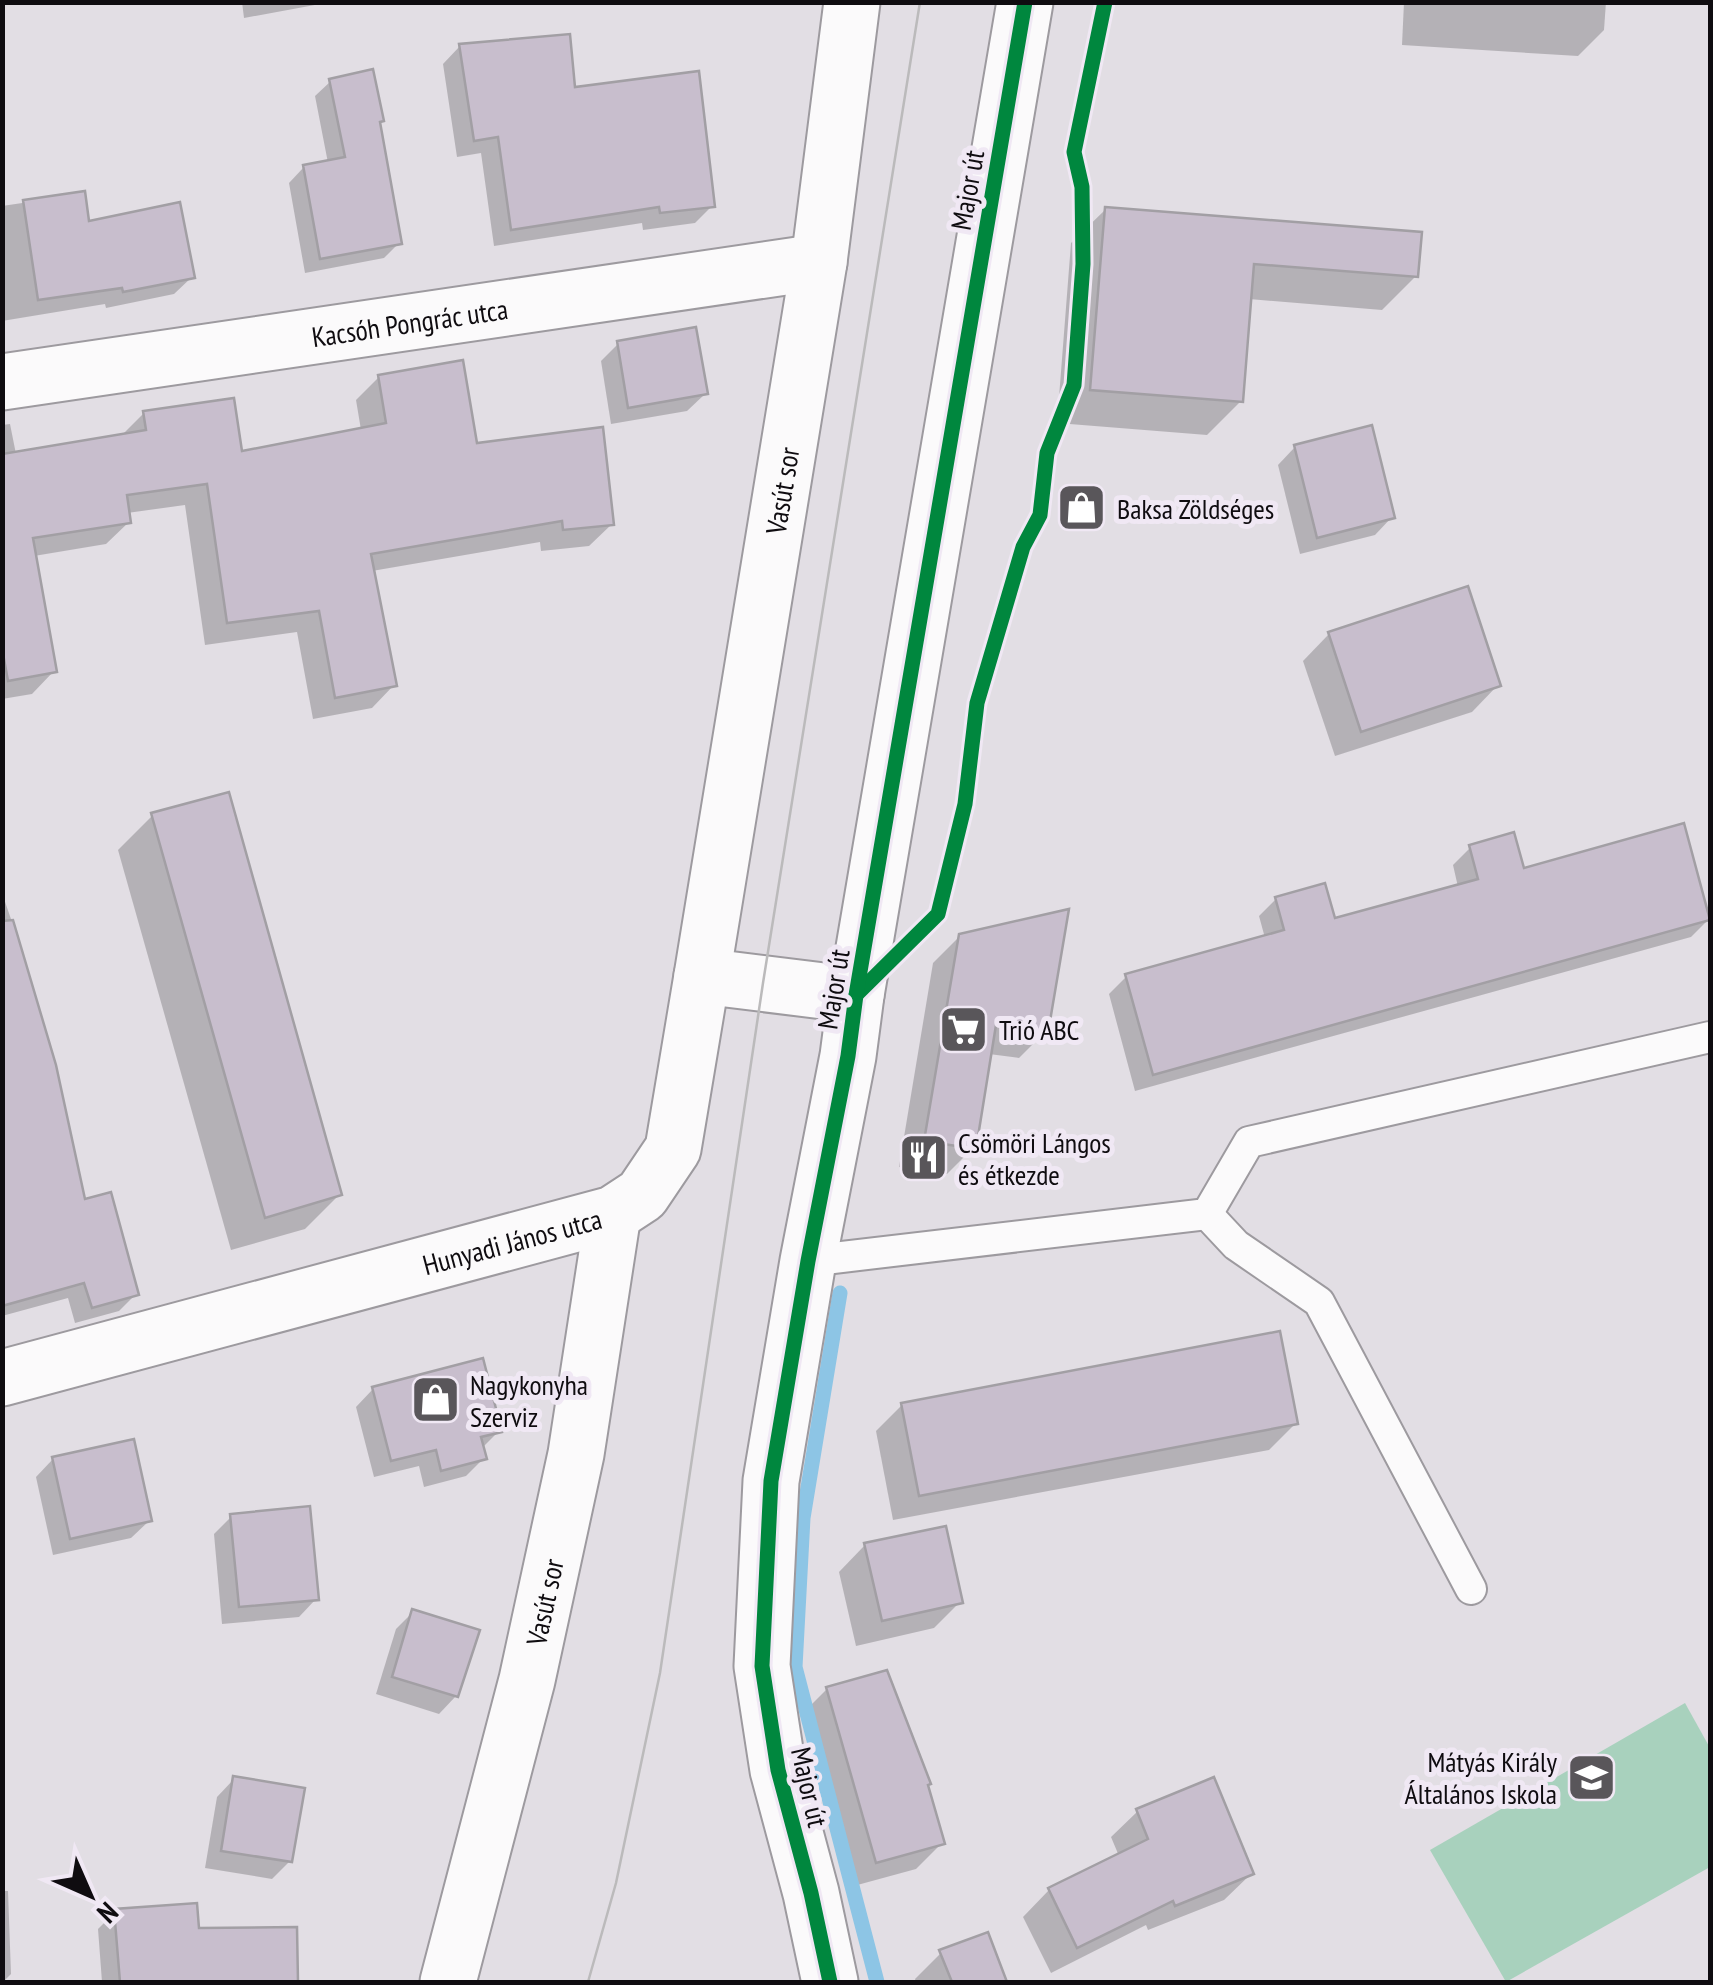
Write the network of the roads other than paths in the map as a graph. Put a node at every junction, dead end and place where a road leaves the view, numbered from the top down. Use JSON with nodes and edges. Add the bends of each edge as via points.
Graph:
{"nodes":[{"id":1,"x":852,"y":2,"type":"edge"},
{"id":2,"x":1025,"y":2,"type":"edge"},
{"id":3,"x":819,"y":262,"type":"junction"},
{"id":4,"x":2,"y":382,"type":"edge"},
{"id":5,"x":702,"y":976,"type":"junction"},
{"id":6,"x":856,"y":995,"type":"junction"},
{"id":7,"x":1710,"y":1036,"type":"edge"},
{"id":8,"x":613,"y":1214,"type":"junction"},
{"id":9,"x":1207,"y":1214,"type":"junction"},
{"id":10,"x":808,"y":1261,"type":"junction"},
{"id":11,"x":2,"y":1378,"type":"edge"},
{"id":12,"x":1470,"y":1589,"type":"dead end"},
{"id":13,"x":448,"y":1982,"type":"edge"},
{"id":14,"x":830,"y":1982,"type":"edge"}],
"edges":[{"from":1,"to":3,"type":"street","name":"Vasút sor"},
{"from":2,"to":6,"type":"street","name":"Major út"},
{"from":3,"to":4,"type":"street","name":"Kacsóh Pongrác utca"},
{"from":3,"to":5,"type":"street","name":"Vasút sor"},
{"from":5,"to":6,"type":"street"},
{"from":5,"to":8,"type":"street","name":"Hunyadi János utca","via":[[673,1149],[642,1194]]},
{"from":6,"to":10,"type":"street","name":"Major út"},
{"from":7,"to":9,"type":"lane","via":[[1250,1142]]},
{"from":8,"to":11,"type":"street","name":"Hunyadi János utca"},
{"from":8,"to":13,"type":"street","name":"Vasút sor","via":[[576,1454],[527,1680]]},
{"from":9,"to":10,"type":"lane"},
{"from":9,"to":12,"type":"lane","via":[[1236,1244],[1319,1302]]},
{"from":10,"to":14,"type":"street","name":"Major út","via":[[772,1481],[762,1666],[778,1770]]}]}
